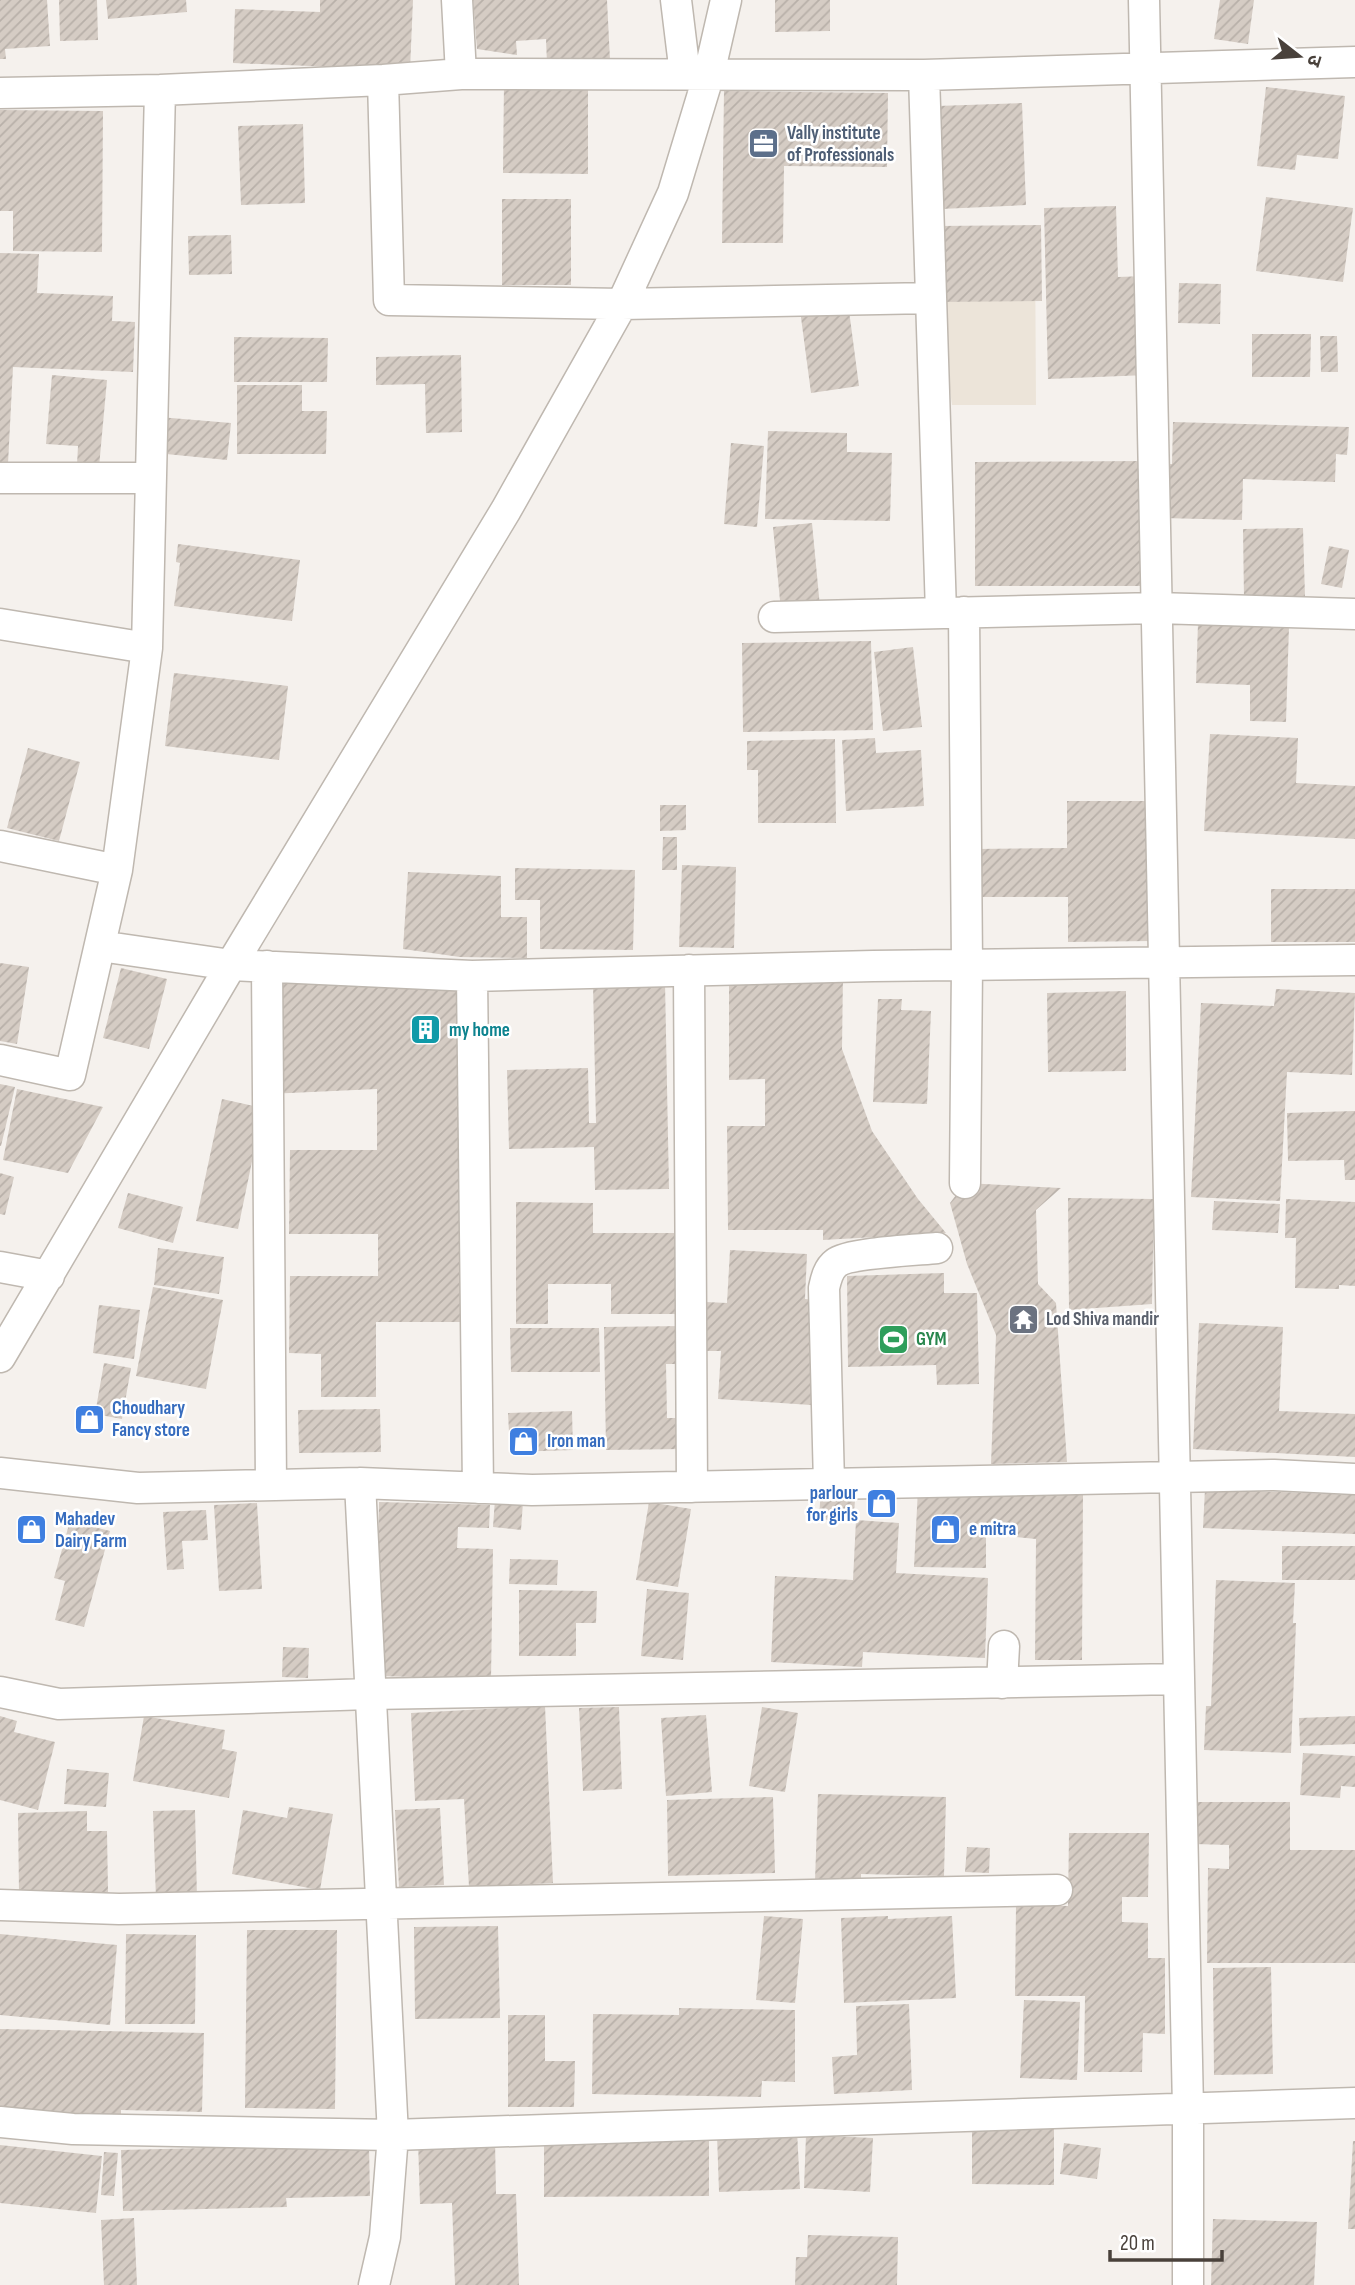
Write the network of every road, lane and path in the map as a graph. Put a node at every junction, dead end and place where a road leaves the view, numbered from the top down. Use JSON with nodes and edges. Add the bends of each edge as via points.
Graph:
{"nodes":[{"id":1,"x":457,"y":0,"type":"edge"},
{"id":2,"x":676,"y":0,"type":"edge"},
{"id":3,"x":726,"y":0,"type":"edge"},
{"id":4,"x":1144,"y":0,"type":"edge"},
{"id":5,"x":1355,"y":62,"type":"edge"},
{"id":6,"x":1146,"y":68,"type":"junction"},
{"id":7,"x":461,"y":74,"type":"junction"},
{"id":8,"x":697,"y":74,"type":"junction"},
{"id":9,"x":924,"y":75,"type":"junction"},
{"id":10,"x":383,"y":80,"type":"junction"},
{"id":11,"x":160,"y":90,"type":"junction"},
{"id":12,"x":0,"y":93,"type":"edge"},
{"id":13,"x":931,"y":298,"type":"junction"},
{"id":14,"x":622,"y":304,"type":"junction"},
{"id":15,"x":0,"y":478,"type":"edge"},
{"id":16,"x":151,"y":478,"type":"junction"},
{"id":17,"x":1157,"y":608,"type":"junction"},
{"id":18,"x":953,"y":613,"type":"junction"},
{"id":19,"x":1355,"y":614,"type":"edge"},
{"id":20,"x":774,"y":617,"type":"dead end"},
{"id":21,"x":0,"y":624,"type":"edge"},
{"id":22,"x":147,"y":648,"type":"junction"},
{"id":23,"x":0,"y":846,"type":"edge"},
{"id":24,"x":117,"y":870,"type":"junction"},
{"id":25,"x":100,"y":946,"type":"junction"},
{"id":26,"x":1355,"y":960,"type":"edge"},
{"id":27,"x":1165,"y":962,"type":"junction"},
{"id":28,"x":231,"y":965,"type":"junction"},
{"id":29,"x":967,"y":965,"type":"junction"},
{"id":30,"x":267,"y":966,"type":"junction"},
{"id":31,"x":688,"y":970,"type":"junction"},
{"id":32,"x":472,"y":976,"type":"junction"},
{"id":33,"x":0,"y":1060,"type":"edge"},
{"id":34,"x":965,"y":1183,"type":"dead end"},
{"id":35,"x":937,"y":1248,"type":"dead end"},
{"id":36,"x":0,"y":1267,"type":"edge"},
{"id":37,"x":48,"y":1276,"type":"junction"},
{"id":38,"x":0,"y":1357,"type":"edge"},
{"id":39,"x":0,"y":1473,"type":"edge"},
{"id":40,"x":1173,"y":1477,"type":"junction"},
{"id":41,"x":1355,"y":1479,"type":"edge"},
{"id":42,"x":359,"y":1483,"type":"junction"},
{"id":43,"x":829,"y":1484,"type":"junction"},
{"id":44,"x":271,"y":1485,"type":"junction"},
{"id":45,"x":692,"y":1487,"type":"junction"},
{"id":46,"x":478,"y":1488,"type":"junction"},
{"id":47,"x":1004,"y":1646,"type":"dead end"},
{"id":48,"x":1178,"y":1679,"type":"junction"},
{"id":49,"x":1002,"y":1683,"type":"junction"},
{"id":50,"x":0,"y":1692,"type":"edge"},
{"id":51,"x":370,"y":1695,"type":"junction"},
{"id":52,"x":1057,"y":1890,"type":"dead end"},
{"id":53,"x":0,"y":1905,"type":"edge"},
{"id":54,"x":381,"y":1905,"type":"junction"},
{"id":55,"x":1355,"y":2104,"type":"edge"},
{"id":56,"x":1188,"y":2109,"type":"junction"},
{"id":57,"x":0,"y":2122,"type":"edge"},
{"id":58,"x":393,"y":2135,"type":"junction"},
{"id":59,"x":374,"y":2285,"type":"edge"},
{"id":60,"x":1188,"y":2285,"type":"edge"}],
"edges":[{"from":1,"to":7,"type":"street"},
{"from":2,"to":8,"type":"street"},
{"from":3,"to":8,"type":"street"},
{"from":4,"to":6,"type":"street"},
{"from":5,"to":6,"type":"street"},
{"from":6,"to":9,"type":"street"},
{"from":6,"to":17,"type":"street"},
{"from":7,"to":8,"type":"street"},
{"from":7,"to":10,"type":"street"},
{"from":8,"to":9,"type":"street"},
{"from":8,"to":14,"type":"street","via":[[673,193]]},
{"from":9,"to":13,"type":"street"},
{"from":10,"to":11,"type":"street"},
{"from":10,"to":14,"type":"street","via":[[389,300]]},
{"from":11,"to":12,"type":"street"},
{"from":11,"to":16,"type":"street"},
{"from":13,"to":14,"type":"street"},
{"from":13,"to":18,"type":"street"},
{"from":14,"to":28,"type":"street","via":[[506,510]]},
{"from":15,"to":16,"type":"street"},
{"from":16,"to":22,"type":"street"},
{"from":17,"to":18,"type":"street"},
{"from":17,"to":19,"type":"street"},
{"from":17,"to":27,"type":"street"},
{"from":18,"to":20,"type":"street"},
{"from":18,"to":29,"type":"street"},
{"from":21,"to":22,"type":"street"},
{"from":22,"to":24,"type":"street"},
{"from":23,"to":24,"type":"street"},
{"from":24,"to":25,"type":"street"},
{"from":25,"to":28,"type":"street"},
{"from":25,"to":33,"type":"street","via":[[69,1075]]},
{"from":26,"to":27,"type":"street"},
{"from":27,"to":29,"type":"street"},
{"from":27,"to":40,"type":"street"},
{"from":28,"to":30,"type":"street"},
{"from":28,"to":37,"type":"street"},
{"from":29,"to":31,"type":"street"},
{"from":29,"to":34,"type":"street"},
{"from":30,"to":32,"type":"street"},
{"from":30,"to":44,"type":"street"},
{"from":31,"to":32,"type":"street"},
{"from":31,"to":45,"type":"street"},
{"from":32,"to":46,"type":"street"},
{"from":35,"to":43,"type":"street","via":[[853,1257],[837,1262],[828,1273],[824,1288]]},
{"from":36,"to":37,"type":"street"},
{"from":37,"to":38,"type":"street"},
{"from":39,"to":44,"type":"street","via":[[138,1488]]},
{"from":40,"to":41,"type":"street"},
{"from":40,"to":43,"type":"street"},
{"from":40,"to":48,"type":"street"},
{"from":42,"to":44,"type":"street"},
{"from":42,"to":46,"type":"street"},
{"from":42,"to":51,"type":"street"},
{"from":43,"to":45,"type":"street"},
{"from":45,"to":46,"type":"street"},
{"from":47,"to":49,"type":"street"},
{"from":48,"to":49,"type":"street"},
{"from":48,"to":56,"type":"street"},
{"from":49,"to":51,"type":"street"},
{"from":50,"to":51,"type":"street","via":[[59,1704]]},
{"from":51,"to":54,"type":"street"},
{"from":52,"to":54,"type":"street"},
{"from":53,"to":54,"type":"street","via":[[119,1909]]},
{"from":54,"to":58,"type":"street"},
{"from":55,"to":56,"type":"street"},
{"from":56,"to":58,"type":"street"},
{"from":56,"to":60,"type":"street"},
{"from":57,"to":58,"type":"street","via":[[73,2129]]},
{"from":58,"to":59,"type":"street","via":[[385,2237]]}]}
